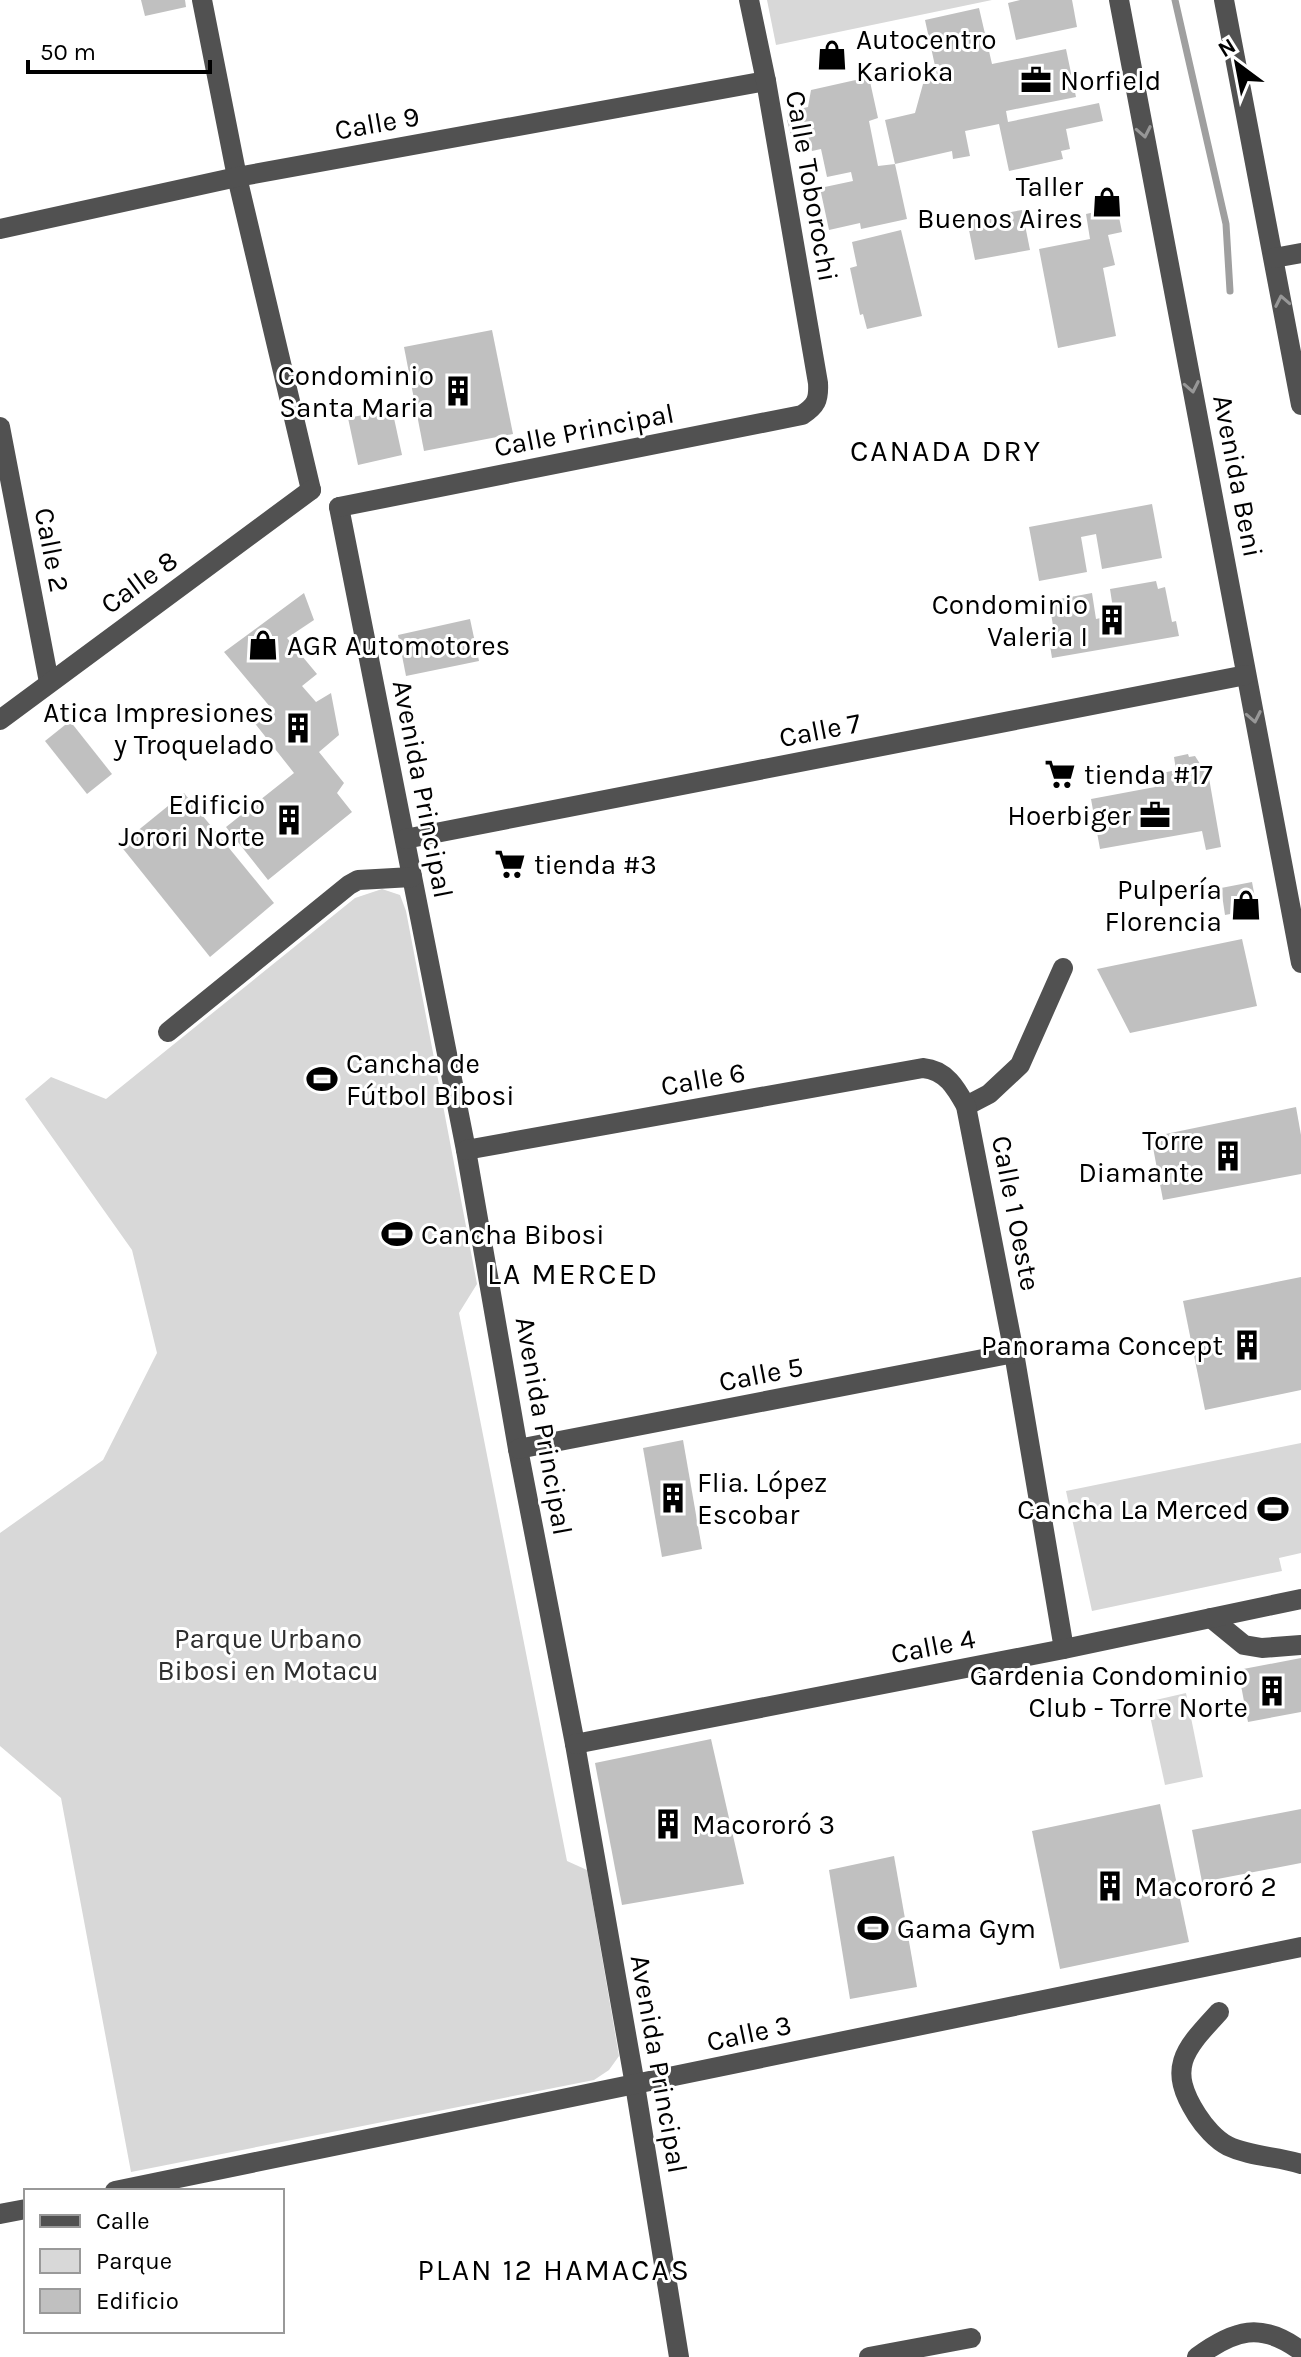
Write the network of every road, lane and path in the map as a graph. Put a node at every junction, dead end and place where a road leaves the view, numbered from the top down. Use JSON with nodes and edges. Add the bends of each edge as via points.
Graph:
{"nodes":[{"id":1,"x":202,"y":0,"type":"edge"},
{"id":2,"x":749,"y":0,"type":"edge"},
{"id":3,"x":1119,"y":0,"type":"edge"},
{"id":4,"x":1224,"y":0,"type":"edge"},
{"id":5,"x":766,"y":81,"type":"junction"},
{"id":6,"x":237,"y":177,"type":"junction"},
{"id":7,"x":0,"y":229,"type":"edge"},
{"id":8,"x":1301,"y":253,"type":"edge"},
{"id":9,"x":1274,"y":258,"type":"junction"},
{"id":10,"x":818,"y":383,"type":"joint"},
{"id":11,"x":1301,"y":405,"type":"edge"},
{"id":12,"x":0,"y":427,"type":"edge"},
{"id":13,"x":311,"y":490,"type":"junction"},
{"id":14,"x":339,"y":507,"type":"junction"},
{"id":15,"x":1246,"y":675,"type":"junction"},
{"id":16,"x":49,"y":682,"type":"junction"},
{"id":17,"x":0,"y":720,"type":"edge"},
{"id":18,"x":405,"y":839,"type":"junction"},
{"id":19,"x":412,"y":877,"type":"junction"},
{"id":20,"x":1294,"y":897,"type":"edge"},
{"id":21,"x":1301,"y":963,"type":"edge"},
{"id":22,"x":1063,"y":968,"type":"dead end"},
{"id":23,"x":168,"y":1032,"type":"dead end"},
{"id":24,"x":947,"y":1078,"type":"joint"},
{"id":25,"x":966,"y":1106,"type":"junction"},
{"id":26,"x":466,"y":1150,"type":"junction"},
{"id":27,"x":1014,"y":1353,"type":"junction"},
{"id":28,"x":518,"y":1449,"type":"junction"},
{"id":29,"x":1301,"y":1599,"type":"edge"},
{"id":30,"x":1211,"y":1618,"type":"junction"},
{"id":31,"x":1301,"y":1645,"type":"edge"},
{"id":32,"x":1064,"y":1649,"type":"junction"},
{"id":33,"x":575,"y":1744,"type":"junction"},
{"id":34,"x":1301,"y":1947,"type":"edge"},
{"id":35,"x":1219,"y":2012,"type":"dead end"},
{"id":36,"x":635,"y":2085,"type":"junction"},
{"id":37,"x":1301,"y":2164,"type":"edge"},
{"id":38,"x":125,"y":2189,"type":"edge"},
{"id":39,"x":24,"y":2209,"type":"edge"},
{"id":40,"x":0,"y":2214,"type":"edge"},
{"id":41,"x":971,"y":2338,"type":"dead end"},
{"id":42,"x":1301,"y":2351,"type":"edge"},
{"id":43,"x":679,"y":2357,"type":"edge"},
{"id":44,"x":869,"y":2357,"type":"edge"},
{"id":45,"x":1197,"y":2357,"type":"edge"}],
"edges":[{"from":1,"to":6,"type":"street"},
{"from":2,"to":5,"type":"street","name":"Calle Toborochi"},
{"from":3,"to":15,"type":"street","name":"Avenida Beni","one_way":true},
{"from":4,"to":9,"type":"street"},
{"from":5,"to":6,"type":"street","name":"Calle 9"},
{"from":5,"to":10,"type":"street","name":"Calle Toborochi"},
{"from":6,"to":7,"type":"street","name":"Calle 9"},
{"from":6,"to":13,"type":"street"},
{"from":8,"to":9,"type":"street"},
{"from":11,"to":9,"type":"street","one_way":true},
{"from":10,"to":14,"type":"street","name":"Calle Principal","via":[[819,397],[802,415]]},
{"from":12,"to":16,"type":"street","name":"Calle 2"},
{"from":13,"to":14,"type":"street"},
{"from":13,"to":16,"type":"street","name":"Calle 8"},
{"from":14,"to":18,"type":"street","name":"Avenida Principal"},
{"from":15,"to":18,"type":"street","name":"Calle 7"},
{"from":15,"to":20,"type":"street","name":"Avenida Beni","one_way":true},
{"from":16,"to":17,"type":"street","name":"Calle 8"},
{"from":18,"to":19,"type":"street","name":"Avenida Principal"},
{"from":19,"to":23,"type":"street","via":[[349,885]]},
{"from":19,"to":26,"type":"street","name":"Avenida Principal"},
{"from":20,"to":21,"type":"street","name":"Avenida Beni"},
{"from":22,"to":25,"type":"street","via":[[1020,1065],[989,1094]]},
{"from":24,"to":25,"type":"street","name":"Calle 1 Oeste"},
{"from":24,"to":26,"type":"street","name":"Calle 6","via":[[923,1068]]},
{"from":25,"to":27,"type":"street","name":"Calle 1 Oeste"},
{"from":26,"to":28,"type":"street","name":"Avenida Principal"},
{"from":27,"to":28,"type":"street","name":"Calle 5"},
{"from":27,"to":32,"type":"street","name":"Calle 1 Oeste"},
{"from":28,"to":33,"type":"street","name":"Avenida Principal"},
{"from":29,"to":30,"type":"street","name":"Calle 4"},
{"from":30,"to":31,"type":"street","via":[[1244,1645]]},
{"from":30,"to":32,"type":"street","name":"Calle 4"},
{"from":32,"to":33,"type":"street","name":"Calle 4"},
{"from":33,"to":36,"type":"street","name":"Avenida Principal"},
{"from":34,"to":36,"type":"street","name":"Calle 3"},
{"from":35,"to":37,"type":"street","via":[[1190,2043],[1180,2066],[1184,2095],[1202,2124],[1225,2144]]},
{"from":36,"to":38,"type":"street","name":"Calle 3"},
{"from":36,"to":43,"type":"street","name":"Avenida Principal"},
{"from":39,"to":40,"type":"street"},
{"from":41,"to":44,"type":"street"},
{"from":42,"to":45,"type":"street","via":[[1264,2333],[1243,2331]]}]}
